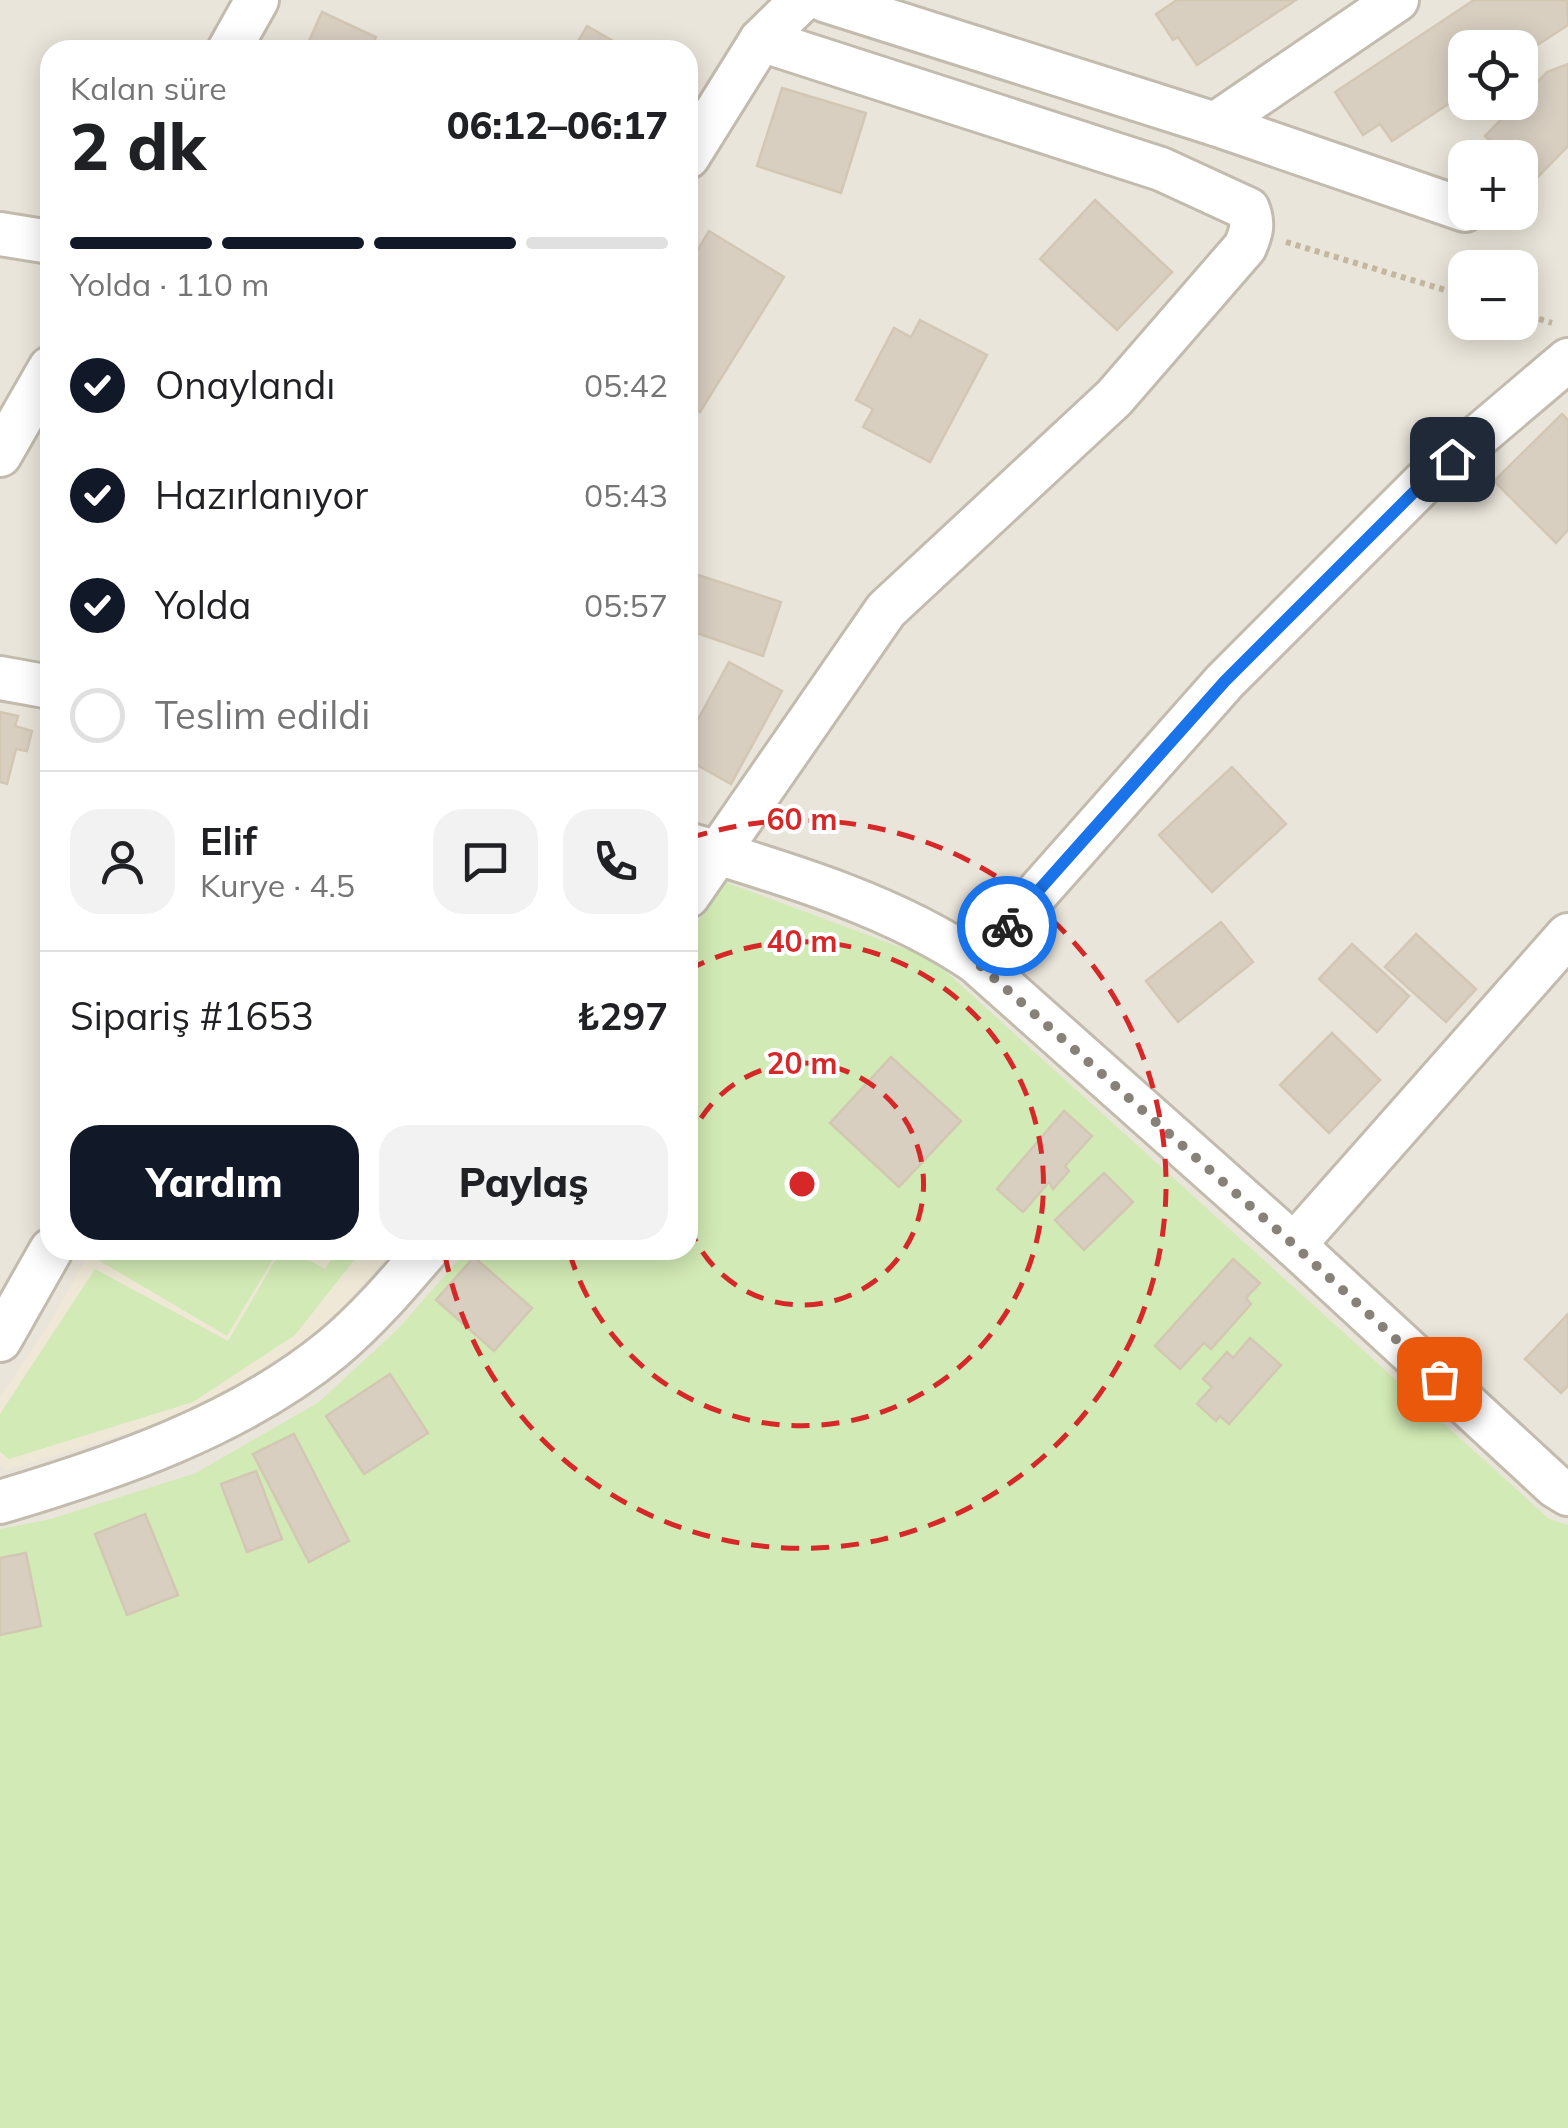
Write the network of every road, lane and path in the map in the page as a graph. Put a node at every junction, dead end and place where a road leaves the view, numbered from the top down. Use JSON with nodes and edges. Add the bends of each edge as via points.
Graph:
{"nodes":[{"id":1,"x":257,"y":0,"type":"edge"},
{"id":2,"x":802,"y":0,"type":"edge"},
{"id":3,"x":824,"y":0,"type":"edge"},
{"id":4,"x":1397,"y":0,"type":"edge"},
{"id":5,"x":235,"y":40,"type":"edge"},
{"id":6,"x":761,"y":40,"type":"junction"},
{"id":7,"x":1214,"y":124,"type":"junction"},
{"id":8,"x":698,"y":141,"type":"edge"},
{"id":9,"x":1448,"y":204,"type":"edge"},
{"id":10,"x":1252,"y":231,"type":"junction"},
{"id":11,"x":0,"y":234,"type":"edge"},
{"id":12,"x":40,"y":240,"type":"edge"},
{"id":13,"x":1448,"y":291,"type":"edge"},
{"id":14,"x":1538,"y":318,"type":"edge"},
{"id":15,"x":1568,"y":327,"type":"edge"},
{"id":16,"x":1568,"y":360,"type":"edge"},
{"id":17,"x":40,"y":385,"type":"edge"},
{"id":18,"x":0,"y":455,"type":"edge"},
{"id":19,"x":0,"y":678,"type":"edge"},
{"id":20,"x":40,"y":686,"type":"edge"},
{"id":21,"x":703,"y":849,"type":"edge"},
{"id":22,"x":1568,"y":935,"type":"edge"},
{"id":23,"x":976,"y":962,"type":"junction"},
{"id":24,"x":1294,"y":1245,"type":"junction"},
{"id":25,"x":45,"y":1260,"type":"edge"},
{"id":26,"x":419,"y":1260,"type":"edge"},
{"id":27,"x":2,"y":1332,"type":"edge"},
{"id":28,"x":1568,"y":1494,"type":"edge"},
{"id":29,"x":0,"y":1502,"type":"edge"}],
"edges":[{"from":1,"to":5,"type":"street"},
{"from":2,"to":6,"type":"street"},
{"from":3,"to":7,"type":"street"},
{"from":4,"to":7,"type":"street"},
{"from":6,"to":8,"type":"street"},
{"from":6,"to":10,"type":"street","via":[[1161,169],[1248,210]]},
{"from":7,"to":9,"type":"street"},
{"from":10,"to":13,"type":"path"},
{"from":10,"to":21,"type":"street","via":[[1114,398],[886,610]]},
{"from":11,"to":12,"type":"street"},
{"from":14,"to":15,"type":"path"},
{"from":16,"to":23,"type":"street","via":[[1423,483],[1225,681]]},
{"from":17,"to":18,"type":"street"},
{"from":19,"to":20,"type":"street"},
{"from":21,"to":23,"type":"street","via":[[891,914]]},
{"from":22,"to":24,"type":"street"},
{"from":23,"to":24,"type":"street"},
{"from":24,"to":28,"type":"street"},
{"from":25,"to":27,"type":"street"},
{"from":26,"to":29,"type":"street","via":[[331,1350],[288,1379],[197,1430]]}]}
